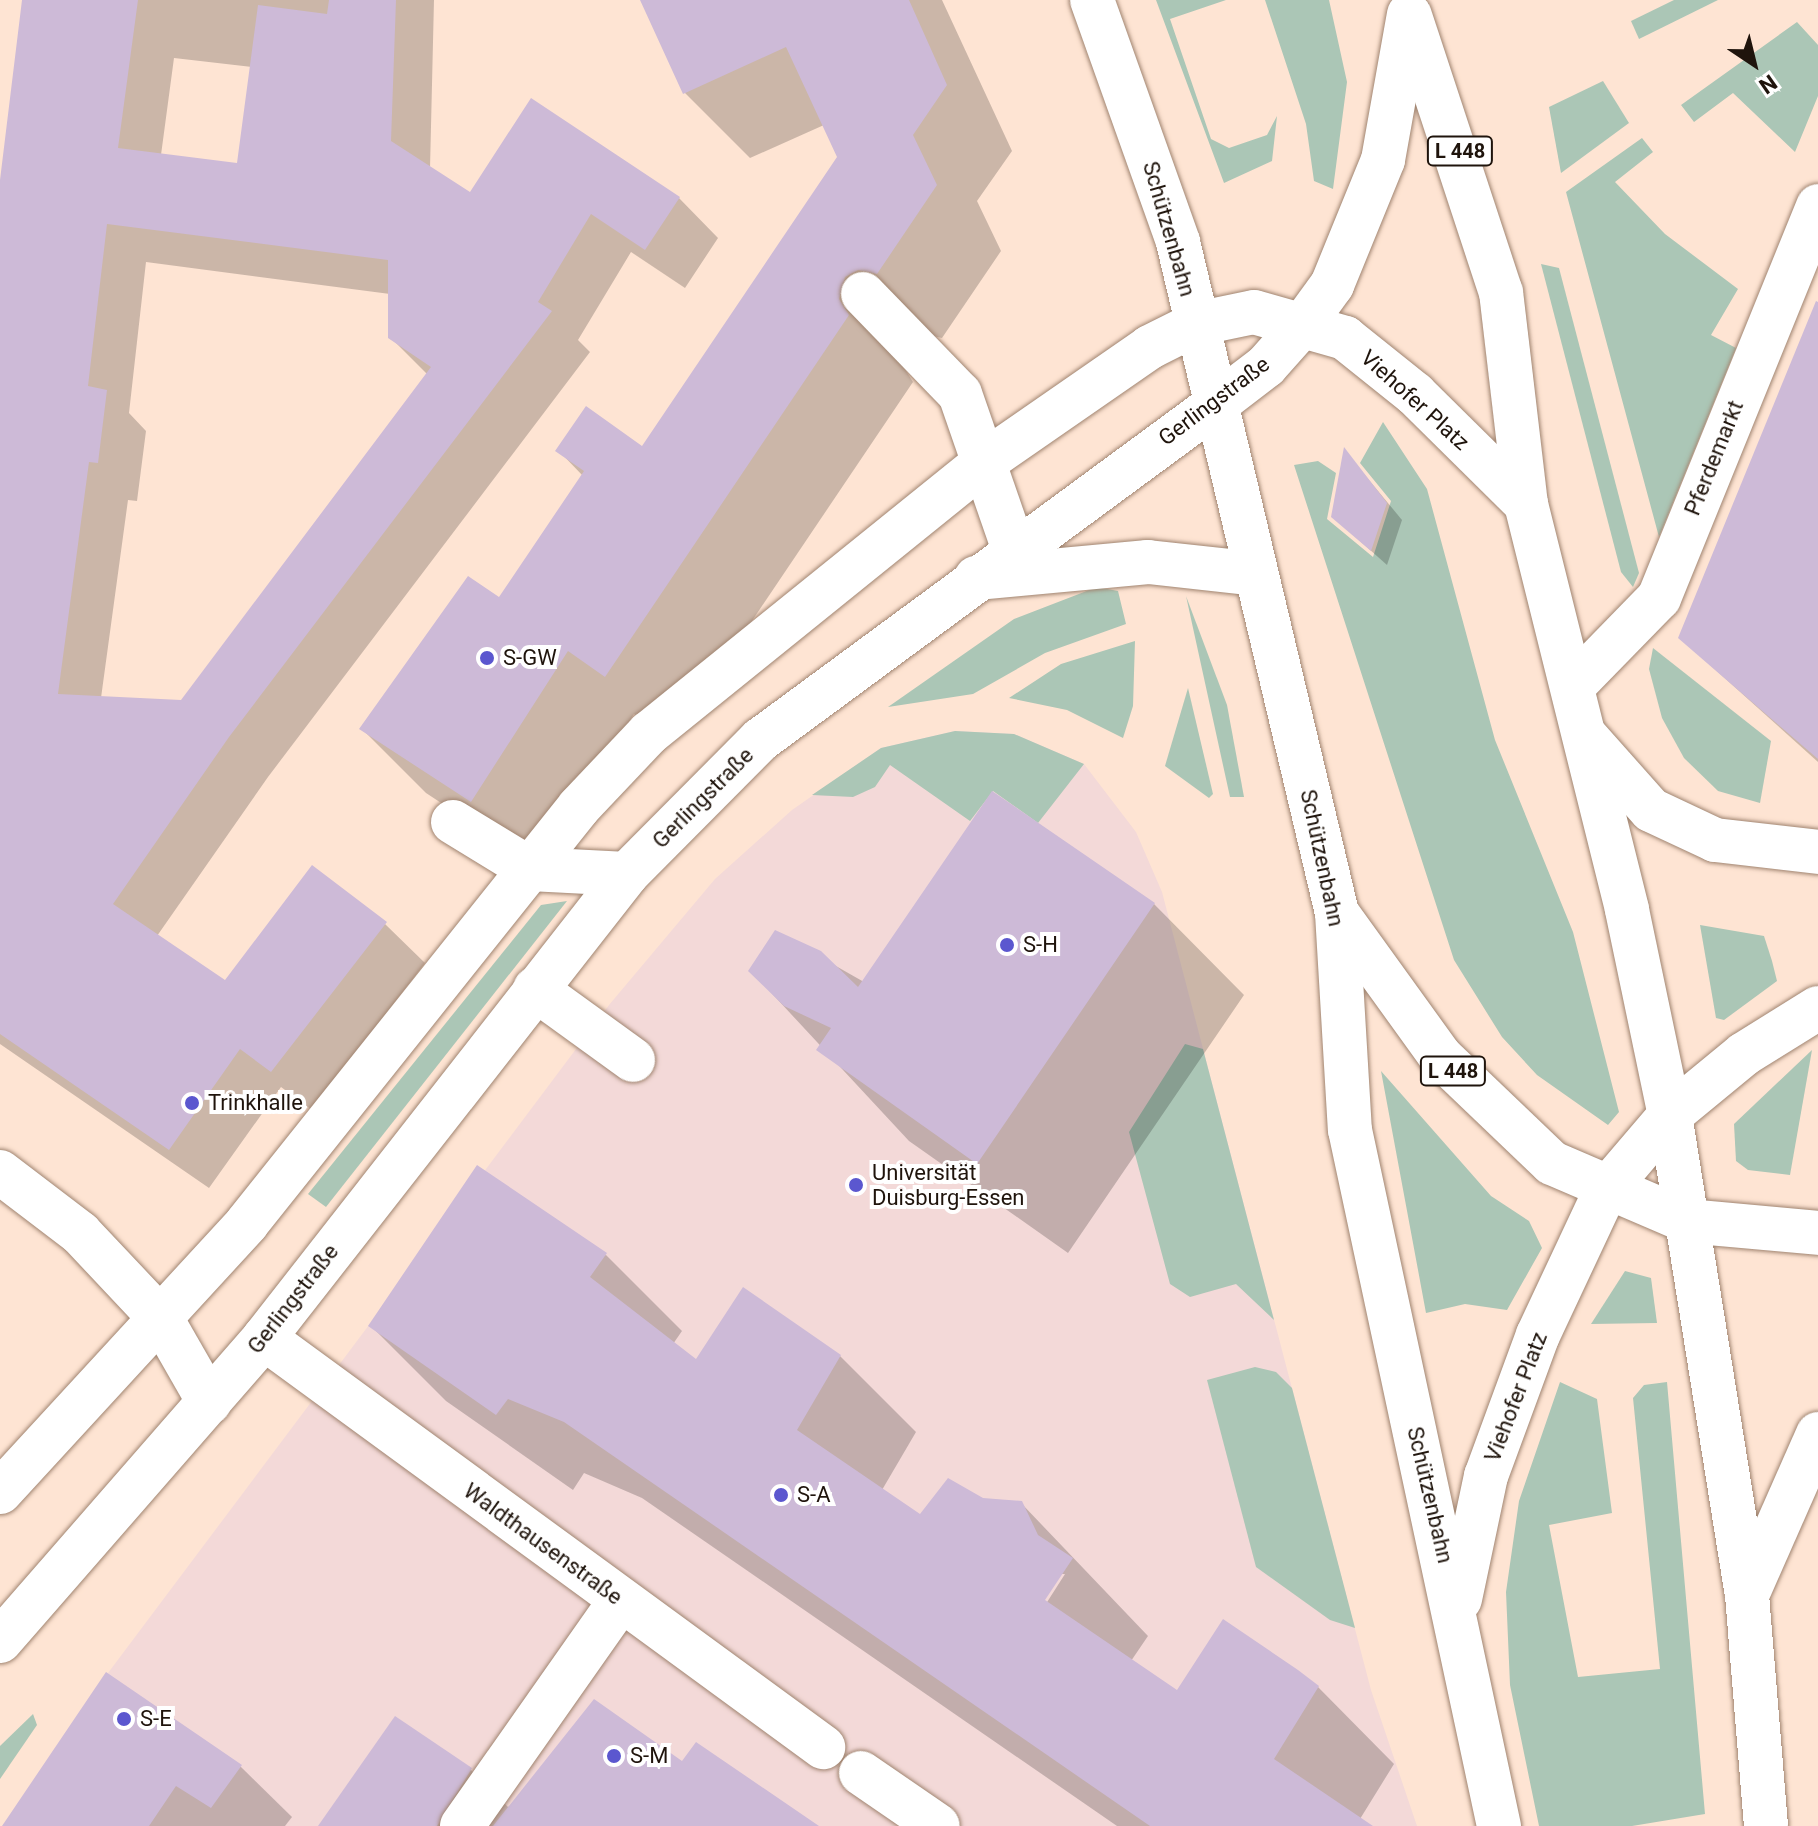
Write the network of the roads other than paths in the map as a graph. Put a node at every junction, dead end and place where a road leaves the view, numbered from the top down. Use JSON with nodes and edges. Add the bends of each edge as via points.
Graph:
{"nodes":[{"id":1,"x":1092,"y":0,"type":"edge"},
{"id":2,"x":1410,"y":5,"type":"edge"},
{"id":3,"x":1810,"y":223,"type":"edge"},
{"id":4,"x":863,"y":294,"type":"dead end"},
{"id":5,"x":1305,"y":322,"type":"junction"},
{"id":6,"x":1196,"y":324,"type":"junction"},
{"id":7,"x":1215,"y":405,"type":"junction"},
{"id":8,"x":987,"y":460,"type":"junction"},
{"id":9,"x":1526,"y":504,"type":"junction"},
{"id":10,"x":1014,"y":550,"type":"junction"},
{"id":11,"x":1256,"y":574,"type":"junction"},
{"id":12,"x":973,"y":578,"type":"junction"},
{"id":13,"x":1573,"y":686,"type":"junction"},
{"id":14,"x":1584,"y":734,"type":"junction"},
{"id":15,"x":453,"y":822,"type":"dead end"},
{"id":16,"x":1818,"y":852,"type":"edge"},
{"id":17,"x":530,"y":869,"type":"junction"},
{"id":18,"x":627,"y":874,"type":"junction"},
{"id":19,"x":1337,"y":913,"type":"junction"},
{"id":20,"x":535,"y":989,"type":"junction"},
{"id":21,"x":1818,"y":1008,"type":"edge"},
{"id":22,"x":633,"y":1060,"type":"dead end"},
{"id":23,"x":1670,"y":1115,"type":"junction"},
{"id":24,"x":0,"y":1172,"type":"edge"},
{"id":25,"x":1606,"y":1190,"type":"junction"},
{"id":26,"x":1687,"y":1221,"type":"junction"},
{"id":27,"x":1814,"y":1236,"type":"edge"},
{"id":28,"x":162,"y":1320,"type":"junction"},
{"id":29,"x":264,"y":1338,"type":"junction"},
{"id":30,"x":209,"y":1402,"type":"junction"},
{"id":31,"x":1818,"y":1434,"type":"edge"},
{"id":32,"x":0,"y":1492,"type":"edge"},
{"id":33,"x":1747,"y":1595,"type":"junction"},
{"id":34,"x":621,"y":1600,"type":"junction"},
{"id":35,"x":1457,"y":1613,"type":"junction"},
{"id":36,"x":0,"y":1641,"type":"edge"},
{"id":37,"x":823,"y":1747,"type":"dead end"},
{"id":38,"x":861,"y":1773,"type":"dead end"},
{"id":39,"x":462,"y":1826,"type":"edge"},
{"id":40,"x":938,"y":1826,"type":"edge"},
{"id":41,"x":1499,"y":1826,"type":"edge"},
{"id":42,"x":1766,"y":1826,"type":"edge"}],
"edges":[{"from":1,"to":6,"type":"main road","name":"Schützenbahn","number":"L 448","via":[[1178,242]]},
{"from":2,"to":5,"type":"main road","name":"Gerlingstraße","number":"L 448","via":[[1383,160],[1332,285]]},
{"from":2,"to":9,"type":"main road","number":"L 448","via":[[1501,292]]},
{"from":3,"to":13,"type":"main road","name":"Pferdemarkt","via":[[1659,598]]},
{"from":4,"to":8,"type":"main road","via":[[960,394]]},
{"from":5,"to":6,"type":"main road","name":"Viehofer Platz","via":[[1254,312]]},
{"from":5,"to":7,"type":"main road","name":"Gerlingstraße","number":"L 448","via":[[1266,366]]},
{"from":5,"to":9,"type":"main road","name":"Viehofer Platz","via":[[1345,338],[1415,394]]},
{"from":6,"to":7,"type":"main road","name":"Schützenbahn","number":"L 448"},
{"from":6,"to":8,"type":"main road","via":[[1150,347]]},
{"from":7,"to":10,"type":"main road","name":"Gerlingstraße"},
{"from":7,"to":11,"type":"main road","name":"Schützenbahn","number":"L 448"},
{"from":8,"to":10,"type":"main road"},
{"from":8,"to":17,"type":"main road","via":[[649,733]]},
{"from":9,"to":13,"type":"main road","number":"L 448"},
{"from":10,"to":12,"type":"main road","name":"Gerlingstraße"},
{"from":11,"to":12,"type":"main road","via":[[1148,562]]},
{"from":11,"to":19,"type":"main road","name":"Schützenbahn","number":"L 448"},
{"from":12,"to":18,"type":"main road","name":"Gerlingstraße","via":[[760,740]]},
{"from":13,"to":14,"type":"main road","number":"L 448"},
{"from":14,"to":16,"type":"main road","via":[[1651,810],[1715,840]]},
{"from":14,"to":23,"type":"main road","number":"L 448"},
{"from":15,"to":17,"type":"main road"},
{"from":17,"to":18,"type":"main road"},
{"from":17,"to":28,"type":"main road"},
{"from":18,"to":20,"type":"main road","name":"Gerlingstraße"},
{"from":19,"to":25,"type":"main road","number":"L 448","via":[[1440,1056],[1508,1129],[1552,1163]]},
{"from":19,"to":35,"type":"main road","name":"Schützenbahn","number":"L 448","via":[[1350,1130]]},
{"from":20,"to":22,"type":"main road"},
{"from":20,"to":29,"type":"main road","name":"Gerlingstraße"},
{"from":21,"to":23,"type":"main road","name":"Viehofer Platz","via":[[1744,1054]]},
{"from":23,"to":25,"type":"main road","name":"Viehofer Platz","number":"L 448"},
{"from":23,"to":26,"type":"main road","number":"L 448"},
{"from":24,"to":28,"type":"main road","via":[[80,1233]]},
{"from":25,"to":26,"type":"main road","number":"L 448"},
{"from":25,"to":35,"type":"main road","name":"Viehofer Platz","number":"L 448","via":[[1538,1335],[1486,1476]]},
{"from":26,"to":27,"type":"main road"},
{"from":26,"to":33,"type":"main road","number":"L 448"},
{"from":28,"to":30,"type":"main road"},
{"from":28,"to":32,"type":"main road"},
{"from":29,"to":30,"type":"main road","name":"Gerlingstraße"},
{"from":29,"to":34,"type":"main road","name":"Waldthausenstraße"},
{"from":30,"to":36,"type":"main road","name":"Gerlingstraße"},
{"from":31,"to":33,"type":"main road","number":"L 448"},
{"from":33,"to":42,"type":"main road","number":"L 448"},
{"from":34,"to":37,"type":"main road","name":"Waldthausenstraße"},
{"from":34,"to":39,"type":"main road"},
{"from":35,"to":41,"type":"main road","name":"Schützenbahn","number":"L 448"},
{"from":38,"to":40,"type":"main road"}]}
